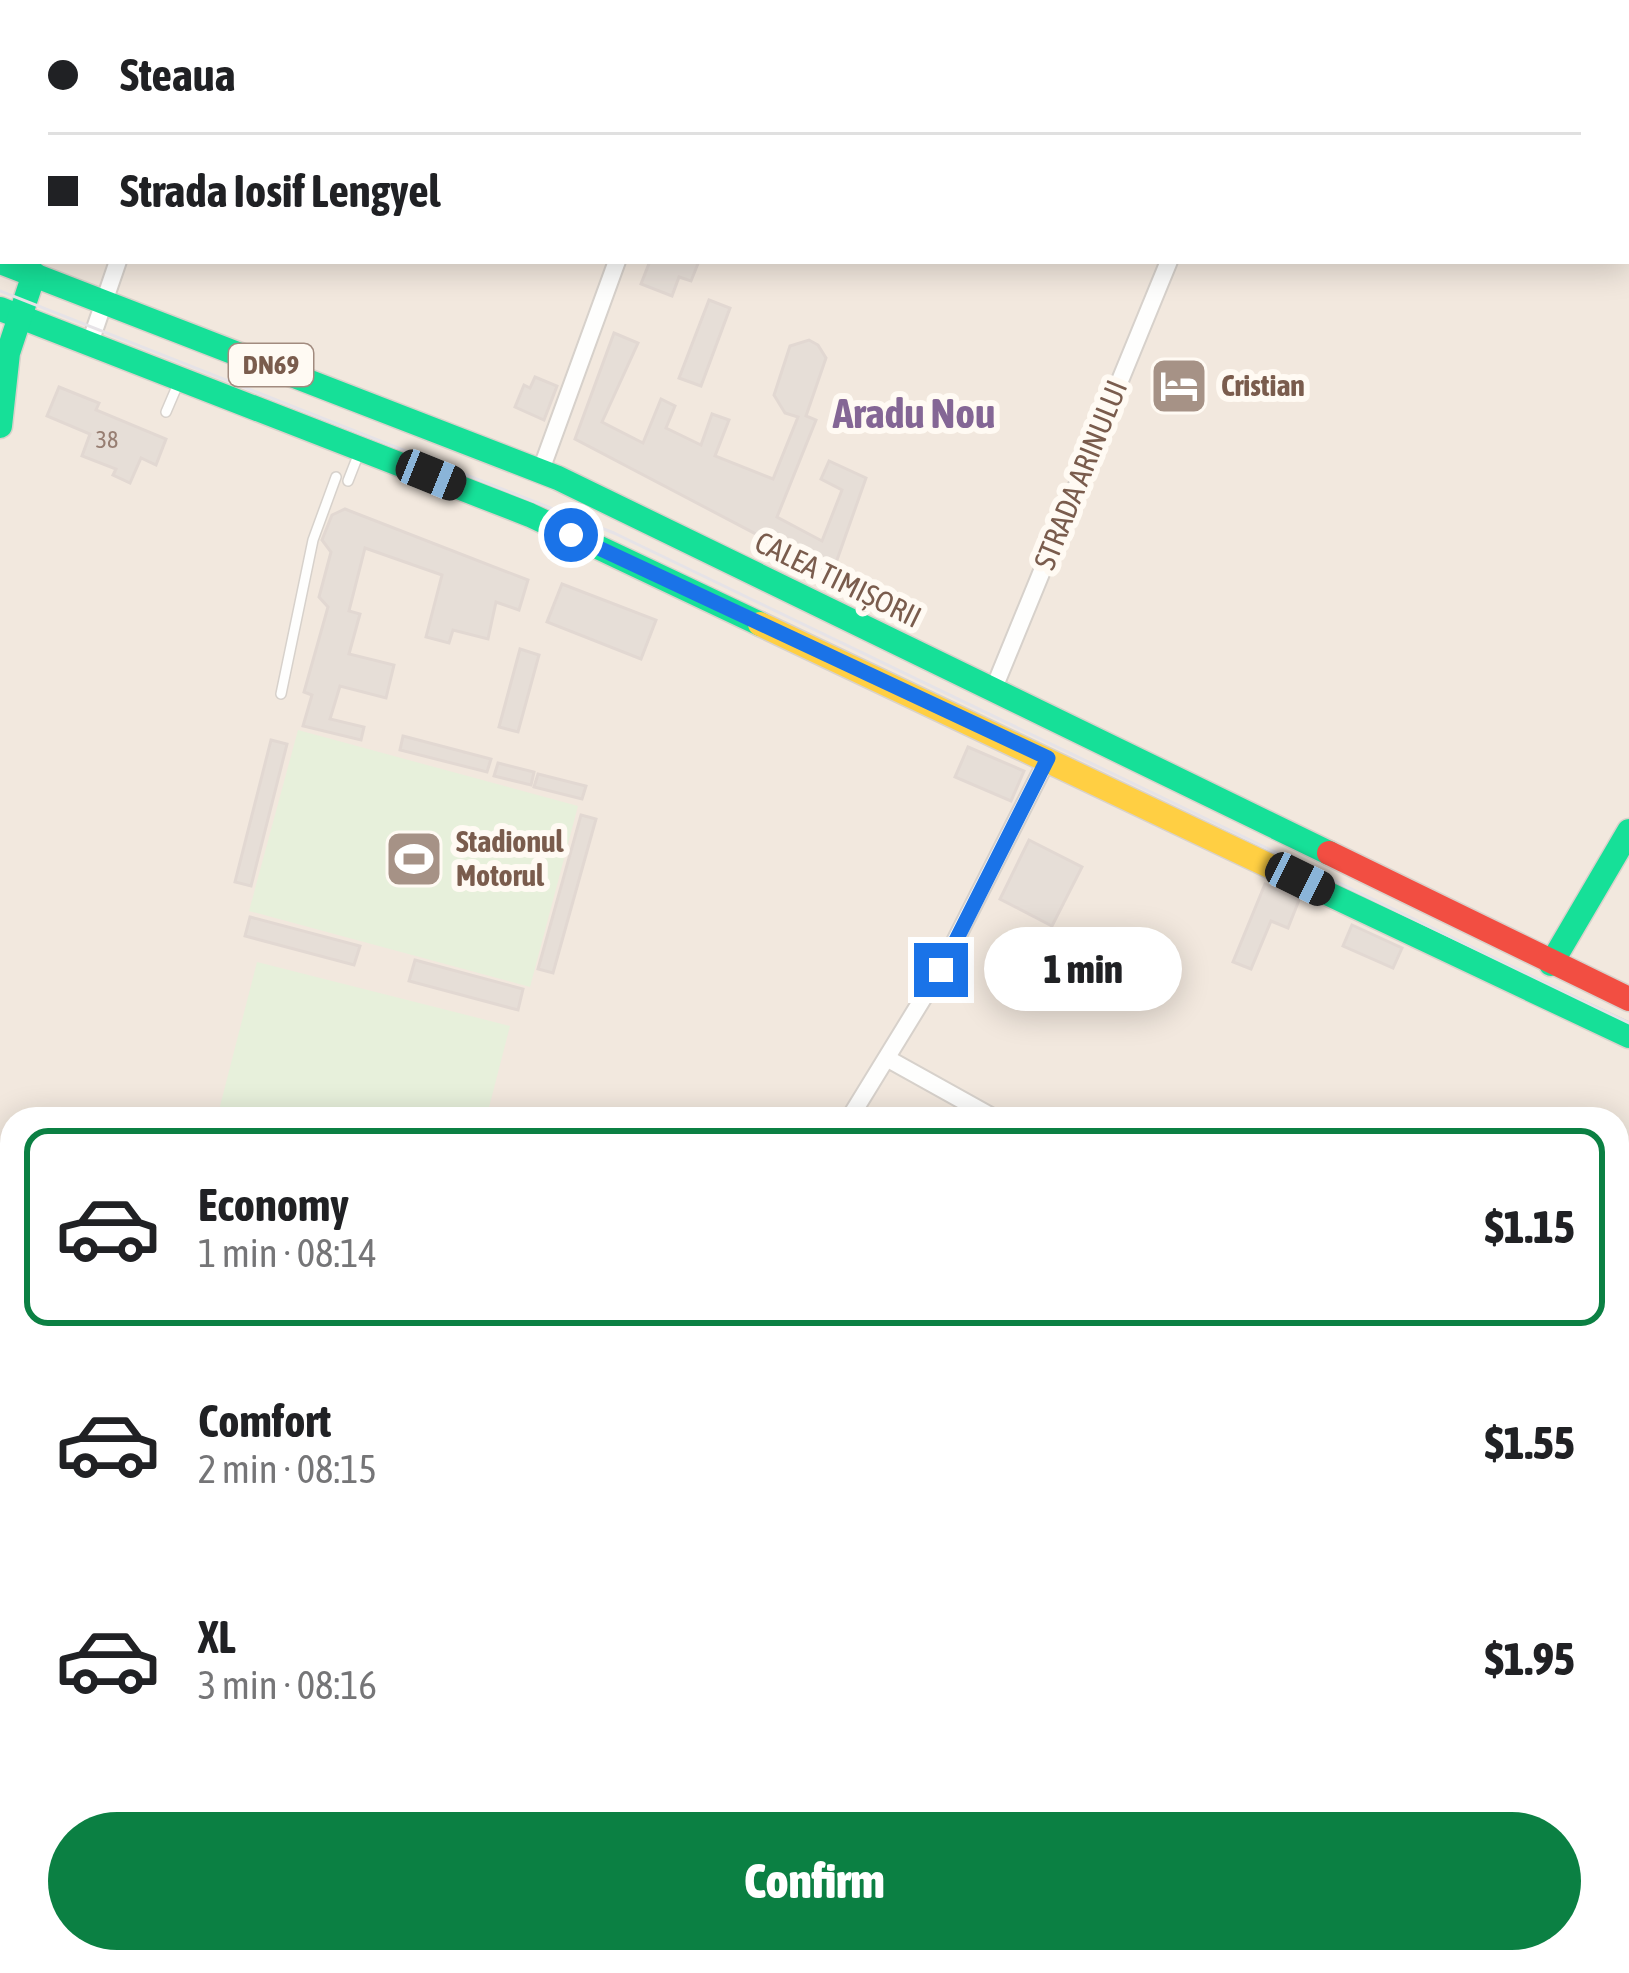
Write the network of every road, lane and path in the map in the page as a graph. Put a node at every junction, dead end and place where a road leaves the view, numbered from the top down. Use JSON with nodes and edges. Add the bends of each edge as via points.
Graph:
{"nodes":[{"id":1,"x":6,"y":264,"type":"edge"},
{"id":2,"x":117,"y":264,"type":"edge"},
{"id":3,"x":616,"y":264,"type":"edge"},
{"id":4,"x":1168,"y":264,"type":"edge"},
{"id":5,"x":34,"y":274,"type":"junction"},
{"id":6,"x":106,"y":300,"type":"junction"},
{"id":7,"x":10,"y":312,"type":"edge"},
{"id":8,"x":90,"y":343,"type":"junction"},
{"id":9,"x":181,"y":376,"type":"junction"},
{"id":10,"x":166,"y":412,"type":"dead end"},
{"id":11,"x":0,"y":426,"type":"edge"},
{"id":12,"x":362,"y":446,"type":"junction"},
{"id":13,"x":541,"y":470,"type":"junction"},
{"id":14,"x":994,"y":688,"type":"junction"},
{"id":15,"x":281,"y":694,"type":"dead end"},
{"id":16,"x":1048,"y":758,"type":"junction"},
{"id":17,"x":1629,"y":831,"type":"edge"},
{"id":18,"x":1551,"y":964,"type":"junction"},
{"id":19,"x":1629,"y":999,"type":"edge"},
{"id":20,"x":1629,"y":1036,"type":"edge"},
{"id":21,"x":890,"y":1060,"type":"junction"},
{"id":22,"x":857,"y":1107,"type":"edge"},
{"id":23,"x":974,"y":1107,"type":"edge"}],
"edges":[{"from":1,"to":5,"type":"main road","name":"CALEA TIMIȘORII","number":"DN69"},
{"from":2,"to":6,"type":"street"},
{"from":3,"to":13,"type":"street"},
{"from":4,"to":14,"type":"street","name":"STRADA ARINULUI"},
{"from":5,"to":6,"type":"main road","name":"CALEA TIMIȘORII","number":"DN69"},
{"from":5,"to":7,"type":"main road"},
{"from":6,"to":8,"type":"street"},
{"from":6,"to":13,"type":"main road","name":"CALEA TIMIȘORII","number":"DN69"},
{"from":7,"to":8,"type":"main road","number":"DN69"},
{"from":7,"to":11,"type":"main road"},
{"from":8,"to":9,"type":"main road","number":"DN69"},
{"from":9,"to":10,"type":"lane"},
{"from":9,"to":12,"type":"main road","number":"DN69"},
{"from":12,"to":15,"type":"lane","via":[[313,540]]},
{"from":12,"to":16,"type":"main road","number":"DN69","via":[[530,515]]},
{"from":13,"to":14,"type":"main road","name":"CALEA TIMIȘORII","number":"DN69"},
{"from":14,"to":18,"type":"main road","name":"CALEA TIMIȘORII","number":"DN69"},
{"from":16,"to":20,"type":"main road","number":"DN69"},
{"from":16,"to":21,"type":"street"},
{"from":17,"to":18,"type":"main road"},
{"from":18,"to":19,"type":"main road","name":"CALEA TIMIȘORII","number":"DN69"},
{"from":21,"to":22,"type":"street"},
{"from":21,"to":23,"type":"street"}]}
